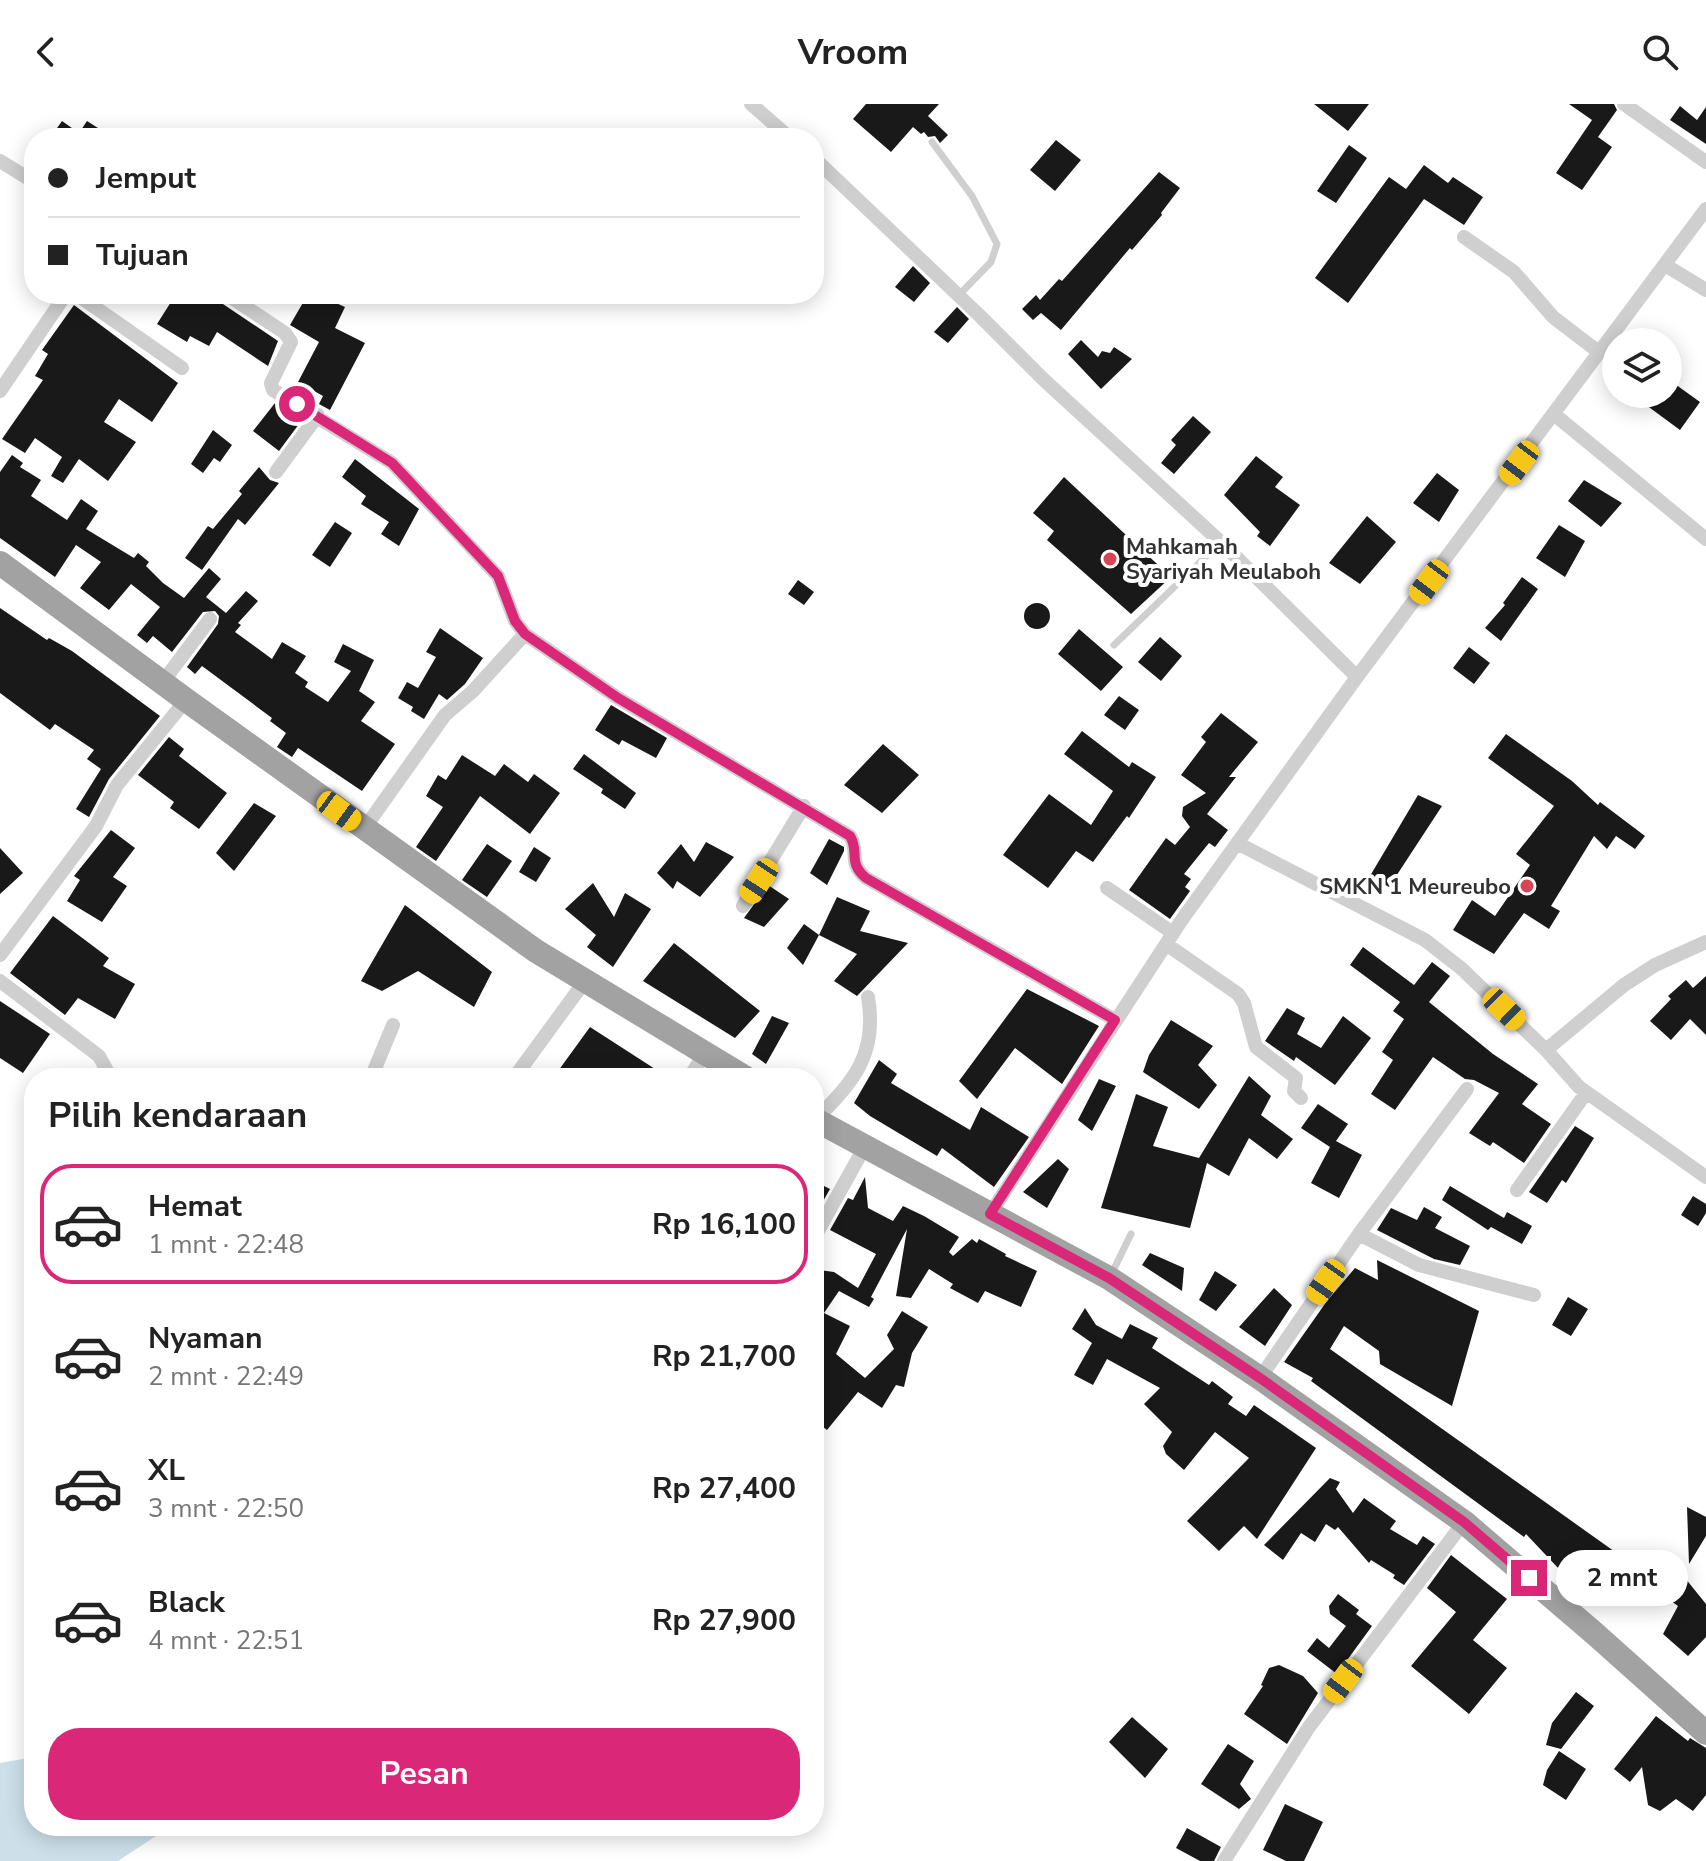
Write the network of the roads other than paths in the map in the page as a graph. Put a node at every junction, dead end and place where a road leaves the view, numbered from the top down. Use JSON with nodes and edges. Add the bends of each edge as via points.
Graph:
{"nodes":[{"id":1,"x":751,"y":104,"type":"edge"},
{"id":2,"x":1624,"y":104,"type":"edge"},
{"id":3,"x":779,"y":128,"type":"edge"},
{"id":4,"x":932,"y":142,"type":"dead end"},
{"id":5,"x":0,"y":161,"type":"edge"},
{"id":6,"x":1706,"y":162,"type":"edge"},
{"id":7,"x":824,"y":168,"type":"edge"},
{"id":8,"x":24,"y":176,"type":"edge"},
{"id":9,"x":1706,"y":209,"type":"edge"},
{"id":10,"x":1464,"y":237,"type":"dead end"},
{"id":11,"x":1668,"y":268,"type":"junction"},
{"id":12,"x":1705,"y":289,"type":"edge"},
{"id":13,"x":958,"y":296,"type":"junction"},
{"id":14,"x":59,"y":304,"type":"edge"},
{"id":15,"x":90,"y":304,"type":"edge"},
{"id":16,"x":241,"y":304,"type":"edge"},
{"id":17,"x":1600,"y":353,"type":"junction"},
{"id":18,"x":182,"y":368,"type":"dead end"},
{"id":19,"x":0,"y":391,"type":"edge"},
{"id":20,"x":318,"y":415,"type":"junction"},
{"id":21,"x":1558,"y":418,"type":"junction"},
{"id":22,"x":276,"y":472,"type":"dead end"},
{"id":23,"x":1706,"y":539,"type":"edge"},
{"id":24,"x":1221,"y":542,"type":"junction"},
{"id":25,"x":0,"y":563,"type":"edge"},
{"id":26,"x":210,"y":619,"type":"dead end"},
{"id":27,"x":525,"y":634,"type":"junction"},
{"id":28,"x":1114,"y":645,"type":"dead end"},
{"id":29,"x":1357,"y":677,"type":"junction"},
{"id":30,"x":162,"y":683,"type":"junction"},
{"id":31,"x":186,"y":700,"type":"junction"},
{"id":32,"x":804,"y":806,"type":"junction"},
{"id":33,"x":364,"y":829,"type":"junction"},
{"id":34,"x":1240,"y":845,"type":"junction"},
{"id":35,"x":1107,"y":888,"type":"dead end"},
{"id":36,"x":743,"y":906,"type":"dead end"},
{"id":37,"x":1706,"y":942,"type":"edge"},
{"id":38,"x":1174,"y":945,"type":"junction"},
{"id":39,"x":0,"y":955,"type":"edge"},
{"id":40,"x":0,"y":981,"type":"edge"},
{"id":41,"x":585,"y":981,"type":"junction"},
{"id":42,"x":868,"y":997,"type":"dead end"},
{"id":43,"x":1115,"y":1020,"type":"junction"},
{"id":44,"x":393,"y":1025,"type":"dead end"},
{"id":45,"x":1546,"y":1050,"type":"junction"},
{"id":46,"x":705,"y":1053,"type":"junction"},
{"id":47,"x":106,"y":1068,"type":"edge"},
{"id":48,"x":375,"y":1068,"type":"edge"},
{"id":49,"x":521,"y":1068,"type":"edge"},
{"id":50,"x":695,"y":1068,"type":"edge"},
{"id":51,"x":730,"y":1068,"type":"edge"},
{"id":52,"x":1467,"y":1089,"type":"dead end"},
{"id":53,"x":1586,"y":1093,"type":"junction"},
{"id":54,"x":1301,"y":1098,"type":"dead end"},
{"id":55,"x":824,"y":1110,"type":"edge"},
{"id":56,"x":824,"y":1126,"type":"edge"},
{"id":57,"x":864,"y":1148,"type":"junction"},
{"id":58,"x":1706,"y":1177,"type":"edge"},
{"id":59,"x":1517,"y":1190,"type":"dead end"},
{"id":60,"x":990,"y":1214,"type":"junction"},
{"id":61,"x":824,"y":1220,"type":"edge"},
{"id":62,"x":1131,"y":1234,"type":"dead end"},
{"id":63,"x":1359,"y":1234,"type":"junction"},
{"id":64,"x":1109,"y":1278,"type":"junction"},
{"id":65,"x":1534,"y":1295,"type":"dead end"},
{"id":66,"x":1260,"y":1378,"type":"junction"},
{"id":67,"x":1464,"y":1522,"type":"junction"},
{"id":68,"x":1706,"y":1732,"type":"edge"},
{"id":69,"x":1224,"y":1861,"type":"edge"}],
"edges":[{"from":1,"to":3,"type":"street"},
{"from":2,"to":6,"type":"street"},
{"from":4,"to":13,"type":"lane","via":[[972,196],[997,244],[991,262]]},
{"from":5,"to":8,"type":"street"},
{"from":7,"to":13,"type":"street"},
{"from":9,"to":11,"type":"street"},
{"from":10,"to":17,"type":"street","via":[[1514,272],[1553,317]]},
{"from":11,"to":12,"type":"street"},
{"from":11,"to":17,"type":"street"},
{"from":13,"to":24,"type":"street"},
{"from":14,"to":19,"type":"street"},
{"from":15,"to":18,"type":"street"},
{"from":16,"to":20,"type":"street","via":[[291,342],[271,385],[276,393]]},
{"from":17,"to":21,"type":"street"},
{"from":20,"to":22,"type":"street"},
{"from":20,"to":27,"type":"street","via":[[392,463],[482,557],[498,576]]},
{"from":21,"to":23,"type":"street"},
{"from":21,"to":29,"type":"street"},
{"from":24,"to":28,"type":"lane"},
{"from":24,"to":29,"type":"street"},
{"from":25,"to":30,"type":"highway"},
{"from":26,"to":30,"type":"street"},
{"from":27,"to":32,"type":"street","via":[[618,698]]},
{"from":27,"to":33,"type":"street","via":[[445,715]]},
{"from":29,"to":34,"type":"street"},
{"from":30,"to":31,"type":"highway"},
{"from":31,"to":33,"type":"highway"},
{"from":31,"to":39,"type":"street","via":[[117,785],[96,826]]},
{"from":32,"to":36,"type":"street"},
{"from":32,"to":43,"type":"street","via":[[852,838],[854,864],[866,878]]},
{"from":33,"to":41,"type":"highway"},
{"from":34,"to":38,"type":"street"},
{"from":34,"to":45,"type":"street","via":[[1425,940]]},
{"from":35,"to":38,"type":"street"},
{"from":37,"to":45,"type":"street","via":[[1624,985]]},
{"from":38,"to":43,"type":"street"},
{"from":38,"to":54,"type":"street","via":[[1242,998],[1256,1047],[1296,1078],[1294,1092]]},
{"from":40,"to":47,"type":"street","via":[[99,1056]]},
{"from":41,"to":46,"type":"highway"},
{"from":41,"to":49,"type":"street"},
{"from":42,"to":55,"type":"street","via":[[871,1026],[864,1058],[846,1089]]},
{"from":43,"to":60,"type":"street"},
{"from":44,"to":48,"type":"street"},
{"from":45,"to":53,"type":"street"},
{"from":46,"to":50,"type":"street"},
{"from":46,"to":51,"type":"highway"},
{"from":52,"to":63,"type":"street"},
{"from":53,"to":58,"type":"street"},
{"from":53,"to":59,"type":"street"},
{"from":56,"to":57,"type":"highway"},
{"from":57,"to":60,"type":"highway"},
{"from":57,"to":61,"type":"street"},
{"from":60,"to":64,"type":"highway"},
{"from":62,"to":64,"type":"lane"},
{"from":63,"to":65,"type":"street","via":[[1419,1265]]},
{"from":63,"to":66,"type":"street"},
{"from":64,"to":66,"type":"highway"},
{"from":66,"to":67,"type":"highway"},
{"from":67,"to":68,"type":"highway"},
{"from":67,"to":69,"type":"street","via":[[1309,1727]]}]}
